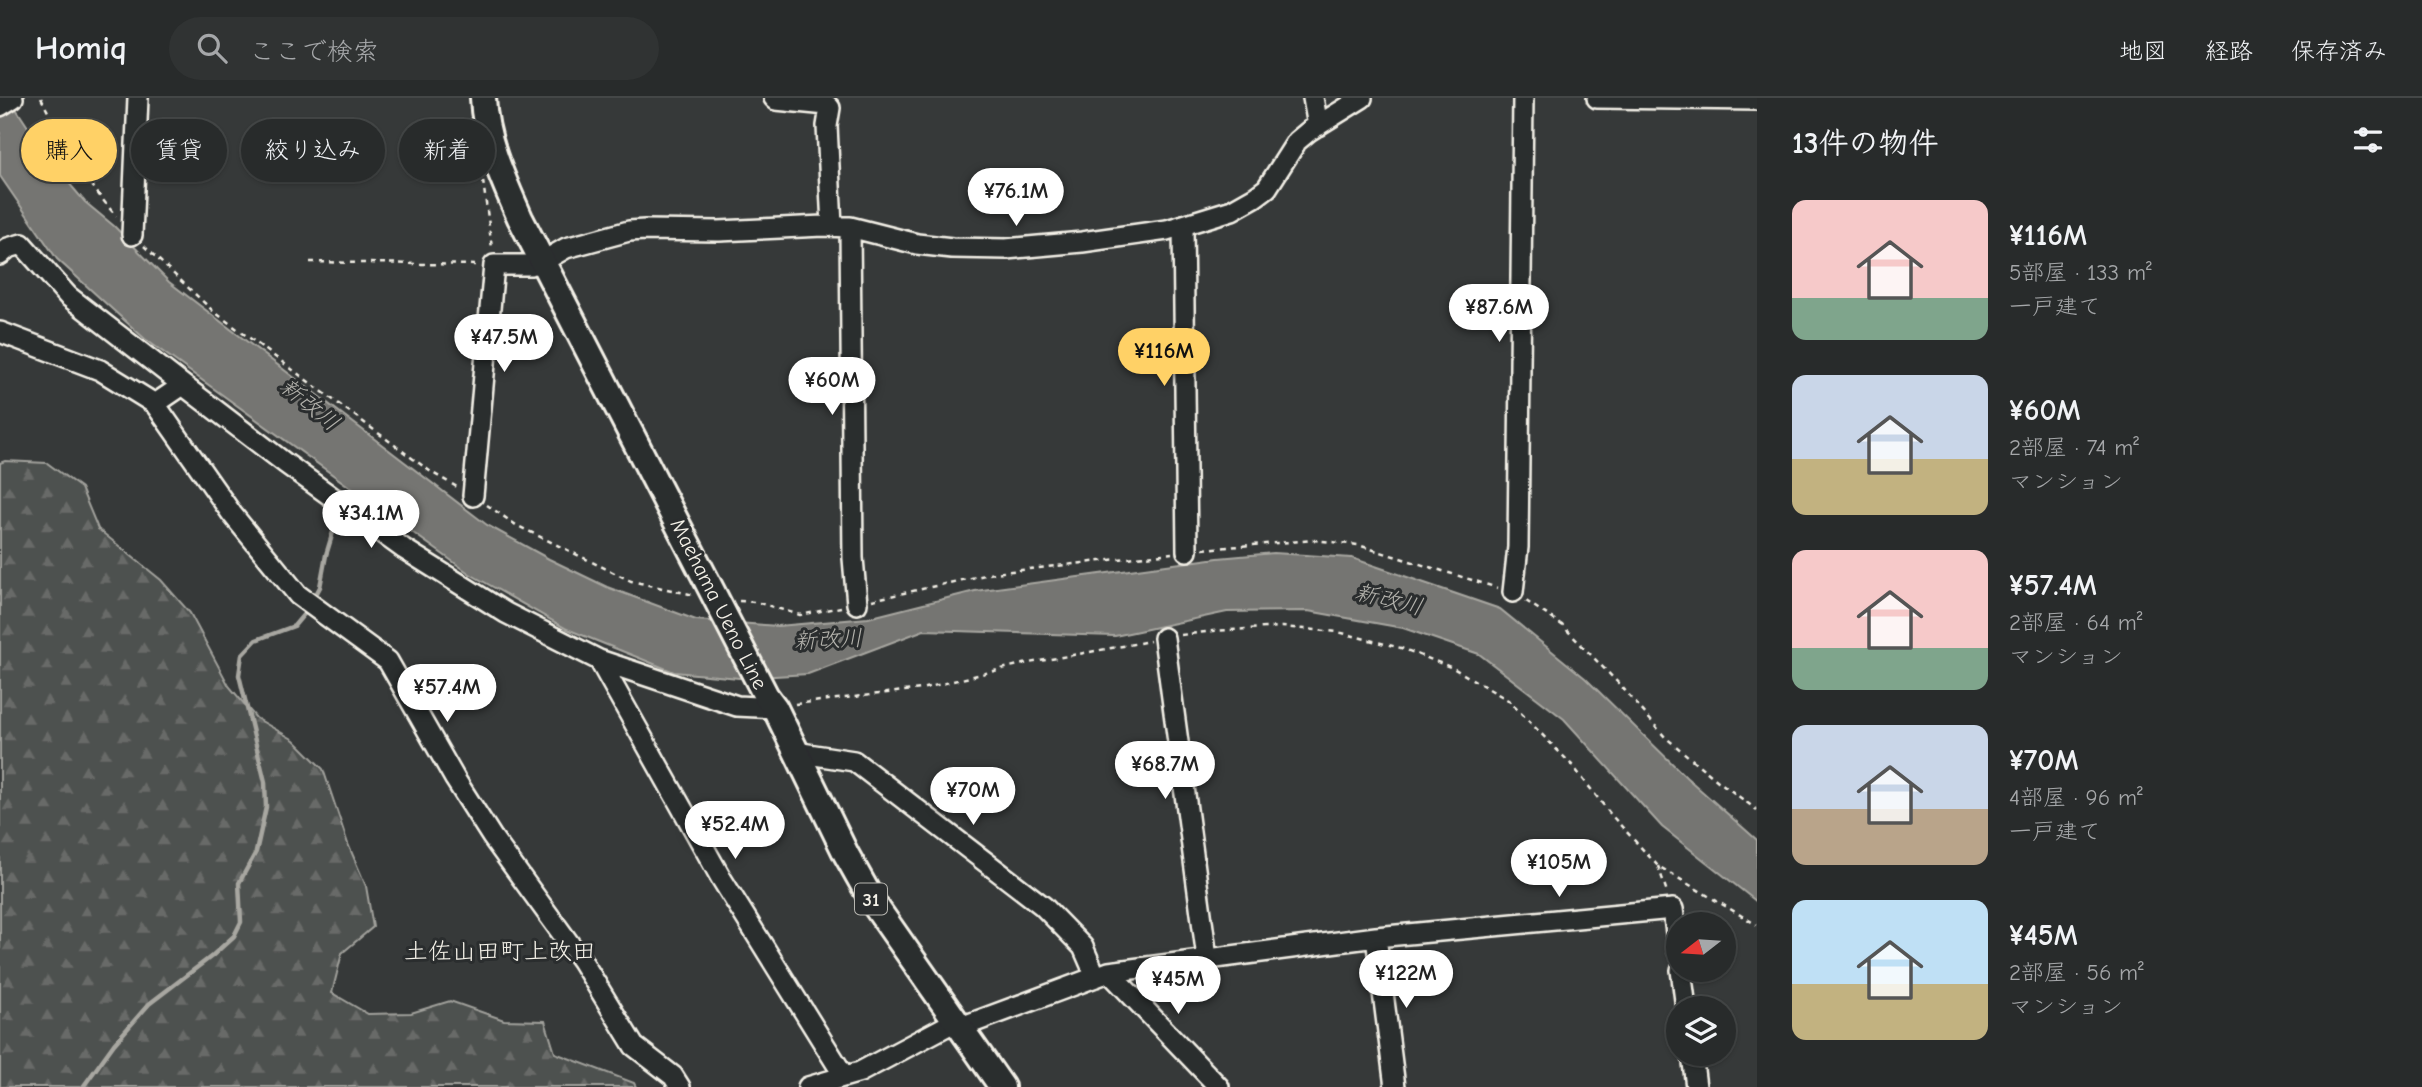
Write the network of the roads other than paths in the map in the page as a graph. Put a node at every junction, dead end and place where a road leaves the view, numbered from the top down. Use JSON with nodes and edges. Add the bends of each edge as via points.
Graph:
{"nodes":[{"id":1,"x":13,"y":98,"type":"edge"},
{"id":2,"x":138,"y":98,"type":"edge"},
{"id":3,"x":483,"y":98,"type":"edge"},
{"id":4,"x":774,"y":98,"type":"edge"},
{"id":5,"x":1313,"y":98,"type":"edge"},
{"id":6,"x":1362,"y":98,"type":"edge"},
{"id":7,"x":1523,"y":98,"type":"edge"},
{"id":8,"x":1597,"y":98,"type":"edge"},
{"id":9,"x":1757,"y":100,"type":"edge"},
{"id":10,"x":833,"y":103,"type":"edge"},
{"id":11,"x":0,"y":106,"type":"edge"},
{"id":12,"x":1318,"y":126,"type":"junction"},
{"id":13,"x":1183,"y":225,"type":"junction"},
{"id":14,"x":841,"y":227,"type":"junction"},
{"id":15,"x":132,"y":235,"type":"dead end"},
{"id":16,"x":0,"y":256,"type":"edge"},
{"id":17,"x":542,"y":262,"type":"junction"},
{"id":18,"x":0,"y":332,"type":"edge"},
{"id":19,"x":183,"y":385,"type":"junction"},
{"id":20,"x":155,"y":404,"type":"junction"},
{"id":21,"x":473,"y":496,"type":"dead end"},
{"id":22,"x":1187,"y":551,"type":"dead end"},
{"id":23,"x":1513,"y":592,"type":"dead end"},
{"id":24,"x":857,"y":604,"type":"dead end"},
{"id":25,"x":1164,"y":638,"type":"road end"},
{"id":26,"x":599,"y":660,"type":"junction"},
{"id":27,"x":770,"y":702,"type":"junction"},
{"id":28,"x":795,"y":752,"type":"junction"},
{"id":29,"x":1673,"y":912,"type":"edge"},
{"id":30,"x":1376,"y":937,"type":"junction"},
{"id":31,"x":1207,"y":958,"type":"junction"},
{"id":32,"x":1103,"y":975,"type":"junction"},
{"id":33,"x":958,"y":1024,"type":"junction"},
{"id":34,"x":1693,"y":1066,"type":"edge"},
{"id":35,"x":857,"y":1078,"type":"edge"},
{"id":36,"x":680,"y":1087,"type":"edge"},
{"id":37,"x":808,"y":1087,"type":"edge"},
{"id":38,"x":1002,"y":1087,"type":"edge"},
{"id":39,"x":1219,"y":1087,"type":"edge"},
{"id":40,"x":1395,"y":1087,"type":"edge"},
{"id":41,"x":1696,"y":1087,"type":"edge"}],
"edges":[{"from":1,"to":11,"type":"street"},
{"from":2,"to":15,"type":"street"},
{"from":3,"to":17,"type":"main road","name":"Maehama Ueno Line","number":"31","via":[[496,162]]},
{"from":4,"to":10,"type":"street"},
{"from":5,"to":12,"type":"street"},
{"from":6,"to":12,"type":"street"},
{"from":7,"to":23,"type":"street","via":[[1518,547]]},
{"from":8,"to":9,"type":"street"},
{"from":10,"to":14,"type":"street","via":[[827,126]]},
{"from":12,"to":13,"type":"street","via":[[1297,141],[1267,188],[1255,197],[1232,210]]},
{"from":13,"to":14,"type":"street","via":[[1006,249],[917,244]]},
{"from":13,"to":22,"type":"street"},
{"from":14,"to":17,"type":"street","via":[[637,230],[566,248]]},
{"from":14,"to":24,"type":"street"},
{"from":16,"to":19,"type":"street","via":[[22,244],[68,296]]},
{"from":17,"to":21,"type":"street","via":[[494,265]]},
{"from":17,"to":27,"type":"main road","name":"Maehama Ueno Line","number":"31"},
{"from":18,"to":20,"type":"street","via":[[100,370]]},
{"from":19,"to":20,"type":"street"},
{"from":19,"to":26,"type":"street","via":[[404,549],[506,613]]},
{"from":20,"to":36,"type":"street","via":[[232,514],[298,595],[388,661],[455,779],[582,961],[634,1046],[673,1076]]},
{"from":25,"to":31,"type":"street"},
{"from":26,"to":27,"type":"street","via":[[737,706]]},
{"from":26,"to":35,"type":"street","via":[[721,878]]},
{"from":27,"to":28,"type":"main road","name":"Maehama Ueno Line","number":"31"},
{"from":28,"to":32,"type":"street","via":[[854,761],[1043,906]]},
{"from":28,"to":33,"type":"main road","name":"Maehama Ueno Line","number":"31","via":[[874,904]]},
{"from":29,"to":30,"type":"street"},
{"from":30,"to":31,"type":"street"},
{"from":30,"to":40,"type":"street"},
{"from":31,"to":32,"type":"street"},
{"from":32,"to":33,"type":"street"},
{"from":32,"to":39,"type":"street"},
{"from":33,"to":35,"type":"street"},
{"from":33,"to":38,"type":"main road","name":"Maehama Ueno Line","number":"31"},
{"from":34,"to":41,"type":"street"},
{"from":35,"to":37,"type":"street"}]}
